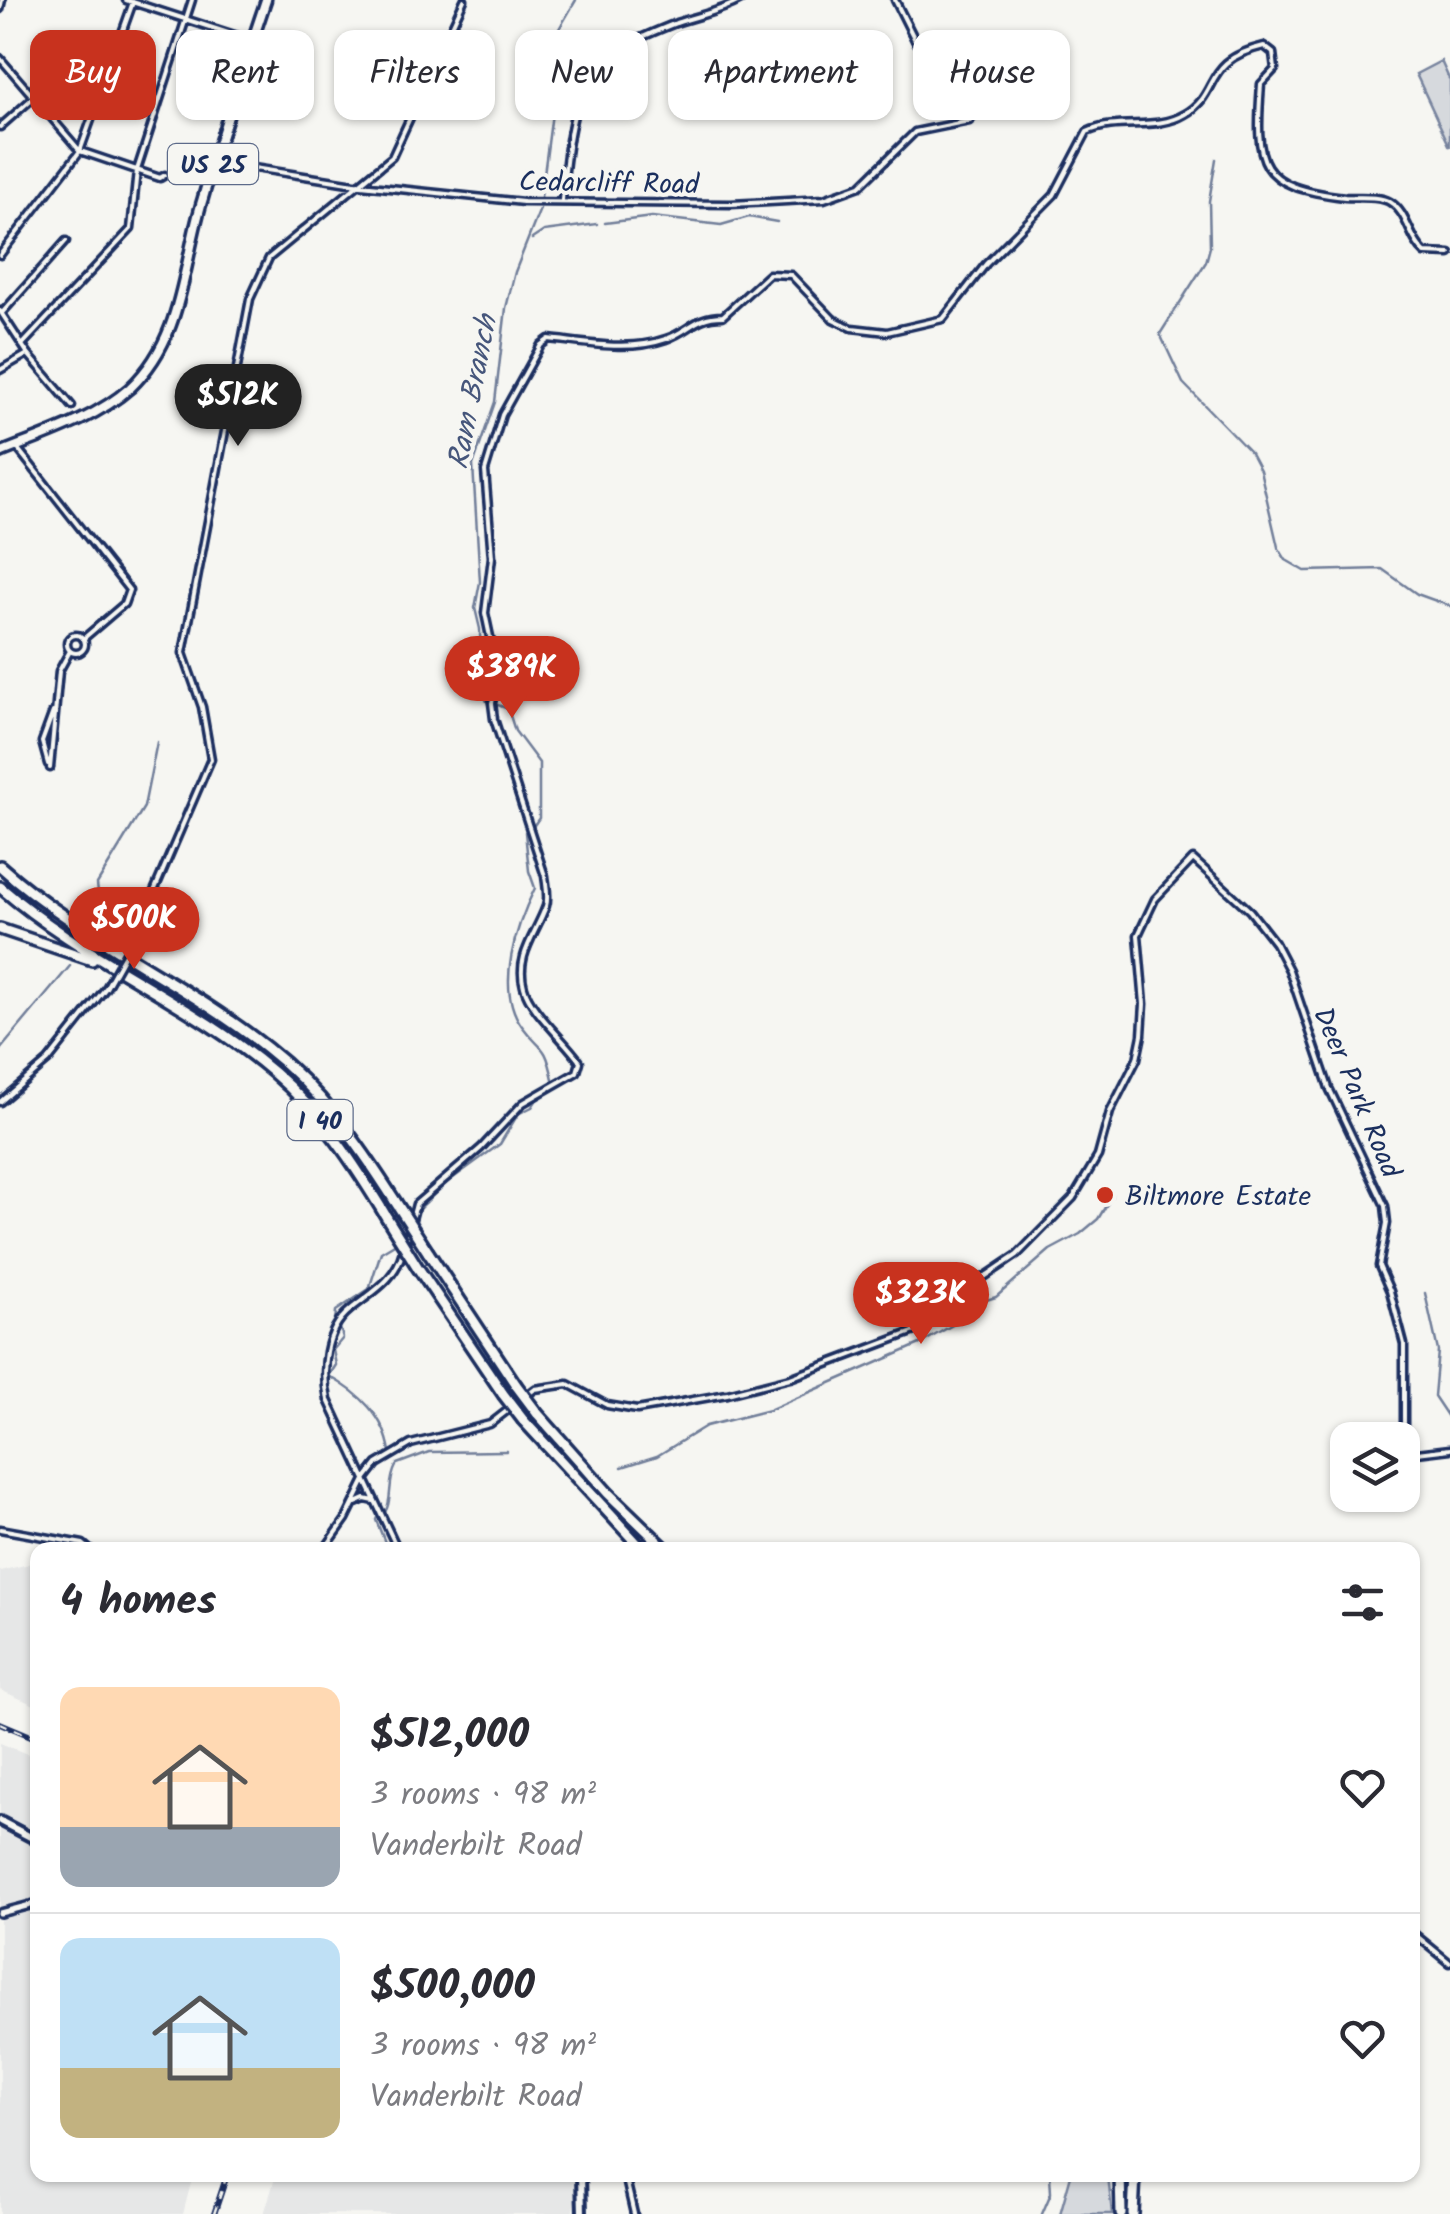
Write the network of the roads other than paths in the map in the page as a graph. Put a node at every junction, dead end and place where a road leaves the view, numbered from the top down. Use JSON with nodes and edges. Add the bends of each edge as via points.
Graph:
{"nodes":[{"id":1,"x":2,"y":0,"type":"edge"},
{"id":2,"x":126,"y":0,"type":"edge"},
{"id":3,"x":192,"y":0,"type":"edge"},
{"id":4,"x":266,"y":0,"type":"edge"},
{"id":5,"x":464,"y":0,"type":"edge"},
{"id":6,"x":741,"y":0,"type":"edge"},
{"id":7,"x":895,"y":0,"type":"edge"},
{"id":8,"x":133,"y":2,"type":"junction"},
{"id":9,"x":0,"y":9,"type":"edge"},
{"id":10,"x":186,"y":20,"type":"junction"},
{"id":11,"x":217,"y":30,"type":"edge"},
{"id":12,"x":256,"y":30,"type":"edge"},
{"id":13,"x":0,"y":58,"type":"edge"},
{"id":14,"x":30,"y":94,"type":"edge"},
{"id":15,"x":30,"y":101,"type":"edge"},
{"id":16,"x":53,"y":120,"type":"edge"},
{"id":17,"x":227,"y":120,"type":"edge"},
{"id":18,"x":0,"y":127,"type":"edge"},
{"id":19,"x":80,"y":151,"type":"junction"},
{"id":20,"x":214,"y":162,"type":"junction"},
{"id":21,"x":136,"y":170,"type":"junction"},
{"id":22,"x":164,"y":175,"type":"dead end"},
{"id":23,"x":361,"y":186,"type":"junction"},
{"id":24,"x":561,"y":202,"type":"junction"},
{"id":25,"x":66,"y":241,"type":"dead end"},
{"id":26,"x":0,"y":254,"type":"edge"},
{"id":27,"x":1450,"y":254,"type":"edge"},
{"id":28,"x":1,"y":312,"type":"edge"},
{"id":29,"x":22,"y":345,"type":"junction"},
{"id":30,"x":28,"y":354,"type":"junction"},
{"id":31,"x":0,"y":370,"type":"edge"},
{"id":32,"x":72,"y":406,"type":"dead end"},
{"id":33,"x":17,"y":446,"type":"junction"},
{"id":34,"x":0,"y":453,"type":"edge"},
{"id":35,"x":82,"y":639,"type":"junction"},
{"id":36,"x":70,"y":651,"type":"junction"},
{"id":37,"x":55,"y":707,"type":"junction"},
{"id":38,"x":0,"y":857,"type":"edge"},
{"id":39,"x":0,"y":866,"type":"edge"},
{"id":40,"x":22,"y":886,"type":"junction"},
{"id":41,"x":0,"y":887,"type":"edge"},
{"id":42,"x":0,"y":929,"type":"edge"},
{"id":43,"x":112,"y":968,"type":"junction"},
{"id":44,"x":0,"y":1102,"type":"edge"},
{"id":45,"x":1450,"y":1449,"type":"edge"},
{"id":46,"x":366,"y":1478,"type":"junction"},
{"id":47,"x":376,"y":1502,"type":"junction"},
{"id":48,"x":356,"y":1503,"type":"junction"},
{"id":49,"x":0,"y":1530,"type":"edge"},
{"id":50,"x":71,"y":1542,"type":"edge"},
{"id":51,"x":330,"y":1542,"type":"edge"},
{"id":52,"x":394,"y":1542,"type":"edge"},
{"id":53,"x":637,"y":1542,"type":"edge"},
{"id":54,"x":659,"y":1542,"type":"edge"},
{"id":55,"x":0,"y":1821,"type":"edge"},
{"id":56,"x":30,"y":1836,"type":"edge"},
{"id":57,"x":30,"y":1904,"type":"edge"},
{"id":58,"x":0,"y":1913,"type":"edge"},
{"id":59,"x":1420,"y":1939,"type":"edge"},
{"id":60,"x":1450,"y":1963,"type":"edge"},
{"id":61,"x":581,"y":2182,"type":"edge"},
{"id":62,"x":627,"y":2182,"type":"edge"},
{"id":63,"x":1120,"y":2182,"type":"edge"},
{"id":64,"x":1135,"y":2182,"type":"edge"},
{"id":65,"x":582,"y":2214,"type":"edge"},
{"id":66,"x":634,"y":2214,"type":"edge"},
{"id":67,"x":1121,"y":2214,"type":"edge"},
{"id":68,"x":1133,"y":2214,"type":"edge"}],
"edges":[{"from":1,"to":9,"type":"street"},
{"from":2,"to":8,"type":"street"},
{"from":3,"to":10,"type":"street"},
{"from":4,"to":12,"type":"main road","number":"US 25"},
{"from":5,"to":23,"type":"street","via":[[392,157]]},
{"from":6,"to":24,"type":"street","via":[[626,46],[589,74],[570,131]]},
{"from":7,"to":24,"type":"street","name":"Cedarcliff Road","via":[[916,42],[975,104],[969,122],[915,132],[860,186],[824,199]]},
{"from":8,"to":10,"type":"street"},
{"from":8,"to":19,"type":"street"},
{"from":10,"to":11,"type":"street"},
{"from":10,"to":21,"type":"street"},
{"from":13,"to":14,"type":"street"},
{"from":15,"to":18,"type":"street"},
{"from":16,"to":19,"type":"street"},
{"from":17,"to":20,"type":"main road","number":"US 25"},
{"from":19,"to":21,"type":"street"},
{"from":19,"to":26,"type":"street"},
{"from":20,"to":23,"type":"street","name":"Cedarcliff Road"},
{"from":20,"to":33,"type":"main road","number":"US 25","via":[[177,313],[152,364],[99,410]]},
{"from":21,"to":22,"type":"street"},
{"from":21,"to":29,"type":"street","via":[[131,229]]},
{"from":23,"to":24,"type":"street","name":"Cedarcliff Road"},
{"from":23,"to":44,"type":"street","bridge":true,"via":[[269,258],[245,314],[184,653],[211,760],[106,988],[48,1061]]},
{"from":25,"to":28,"type":"street"},
{"from":27,"to":46,"type":"street","via":[[1424,253],[1387,200],[1291,187],[1272,174],[1260,158],[1262,84],[1276,69],[1264,46],[1241,51],[1217,68],[1188,113],[1163,123],[1118,122],[1087,132],[1054,195],[943,319],[887,332],[852,328],[790,275],[769,274],[723,316],[703,316],[668,338],[624,346],[549,340],[541,345],[502,415],[485,471],[492,556],[485,612],[498,675],[492,703],[548,903],[528,941],[524,987],[580,1062],[577,1072],[524,1102],[416,1204],[401,1260],[388,1281],[348,1311],[336,1330],[325,1354],[328,1400]]},
{"from":28,"to":29,"type":"street"},
{"from":29,"to":30,"type":"street"},
{"from":30,"to":31,"type":"street"},
{"from":30,"to":32,"type":"street"},
{"from":33,"to":34,"type":"main road","number":"US 25"},
{"from":33,"to":35,"type":"street","via":[[128,586],[124,604]]},
{"from":35,"to":36,"type":"street","via":[[82,650]]},
{"from":35,"to":36,"type":"street","via":[[69,638]]},
{"from":36,"to":37,"type":"street","via":[[61,664]]},
{"from":37,"to":37,"type":"street","via":[[42,742],[50,768],[55,724]]},
{"from":38,"to":40,"type":"highway"},
{"from":39,"to":40,"type":"highway","number":"I 40"},
{"from":40,"to":54,"type":"highway","number":"I 40","bridge":true,"via":[[286,1064],[342,1122],[537,1413]]},
{"from":41,"to":43,"type":"highway","number":"I 40"},
{"from":42,"to":43,"type":"highway"},
{"from":43,"to":53,"type":"highway","number":"I 40","bridge":true,"via":[[231,1040],[284,1082],[330,1132],[503,1394]]},
{"from":45,"to":46,"type":"street","name":"Deer Park Road","via":[[1417,1453],[1401,1430],[1404,1344],[1379,1266],[1385,1206],[1329,1088],[1289,970],[1260,923],[1193,860],[1155,899],[1138,935],[1142,1035],[1098,1156],[1073,1198],[996,1272],[918,1330],[790,1378],[638,1410],[607,1405],[568,1384],[548,1384],[490,1424],[412,1444]]},
{"from":46,"to":47,"type":"street"},
{"from":46,"to":48,"type":"street"},
{"from":47,"to":48,"type":"street"},
{"from":47,"to":52,"type":"street"},
{"from":48,"to":51,"type":"street"},
{"from":49,"to":50,"type":"street"},
{"from":55,"to":56,"type":"main road"},
{"from":57,"to":58,"type":"street"},
{"from":59,"to":60,"type":"street"},
{"from":61,"to":65,"type":"main road"},
{"from":62,"to":66,"type":"street"},
{"from":63,"to":67,"type":"highway"},
{"from":64,"to":68,"type":"highway"}]}
